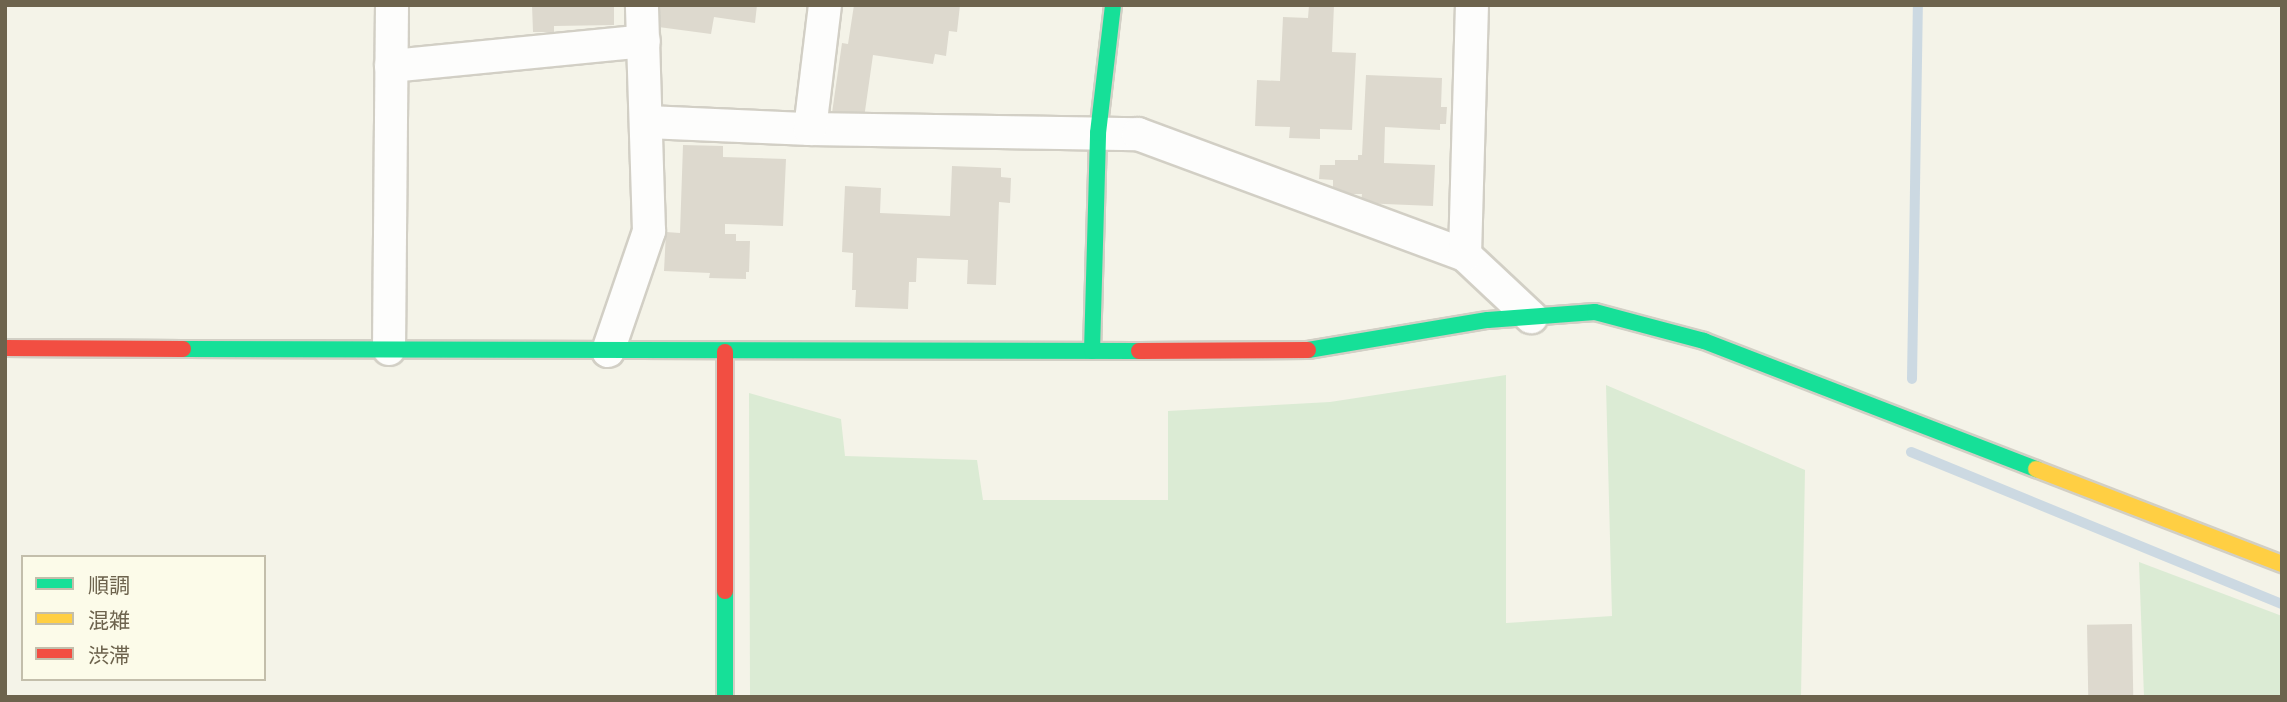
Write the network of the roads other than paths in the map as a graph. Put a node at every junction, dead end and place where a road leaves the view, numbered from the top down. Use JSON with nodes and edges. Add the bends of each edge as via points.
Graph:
{"nodes":[{"id":1,"x":392,"y":5,"type":"edge"},
{"id":2,"x":642,"y":5,"type":"edge"},
{"id":3,"x":825,"y":5,"type":"edge"},
{"id":4,"x":1113,"y":5,"type":"edge"},
{"id":5,"x":1472,"y":5,"type":"edge"},
{"id":6,"x":644,"y":40,"type":"junction"},
{"id":7,"x":391,"y":66,"type":"junction"},
{"id":8,"x":647,"y":122,"type":"junction"},
{"id":9,"x":810,"y":129,"type":"junction"},
{"id":10,"x":1098,"y":133,"type":"junction"},
{"id":11,"x":1465,"y":255,"type":"junction"},
{"id":12,"x":1531,"y":317,"type":"junction"},
{"id":13,"x":5,"y":348,"type":"edge"},
{"id":14,"x":389,"y":349,"type":"junction"},
{"id":15,"x":608,"y":351,"type":"junction"},
{"id":16,"x":1092,"y":351,"type":"junction"},
{"id":17,"x":725,"y":352,"type":"junction"},
{"id":18,"x":2282,"y":564,"type":"edge"},
{"id":19,"x":725,"y":697,"type":"edge"}],
"edges":[{"from":1,"to":7,"type":"street"},
{"from":2,"to":6,"type":"street"},
{"from":3,"to":9,"type":"street"},
{"from":4,"to":10,"type":"street"},
{"from":5,"to":11,"type":"street"},
{"from":6,"to":7,"type":"street"},
{"from":6,"to":8,"type":"street"},
{"from":7,"to":14,"type":"street"},
{"from":8,"to":9,"type":"street"},
{"from":8,"to":15,"type":"street","via":[[649,230]]},
{"from":9,"to":10,"type":"street"},
{"from":10,"to":11,"type":"street","via":[[1138,134]]},
{"from":10,"to":16,"type":"street"},
{"from":11,"to":12,"type":"street"},
{"from":12,"to":16,"type":"street","via":[[1313,350]]},
{"from":12,"to":18,"type":"street","via":[[1595,312],[1703,341]]},
{"from":13,"to":14,"type":"street"},
{"from":14,"to":15,"type":"street"},
{"from":15,"to":17,"type":"street"},
{"from":16,"to":17,"type":"street"},
{"from":17,"to":19,"type":"street"}]}
